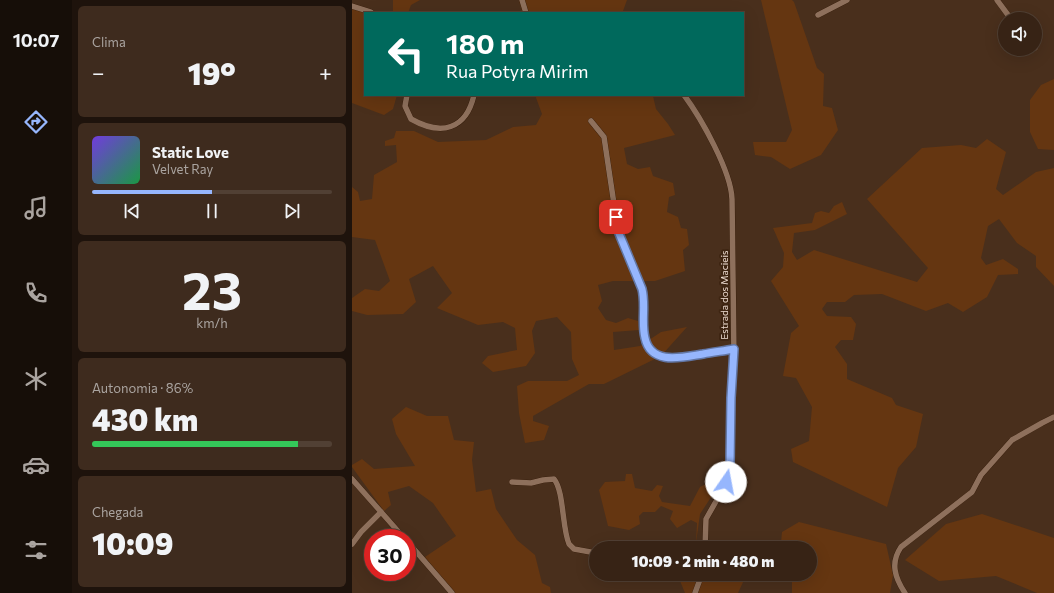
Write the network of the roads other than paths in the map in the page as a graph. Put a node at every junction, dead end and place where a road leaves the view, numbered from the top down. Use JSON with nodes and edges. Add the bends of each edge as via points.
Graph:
{"nodes":[{"id":1,"x":522,"y":0,"type":"edge"},
{"id":2,"x":847,"y":0,"type":"edge"},
{"id":3,"x":997,"y":0,"type":"edge"},
{"id":4,"x":352,"y":6,"type":"edge"},
{"id":5,"x":371,"y":12,"type":"dead end"},
{"id":6,"x":525,"y":12,"type":"edge"},
{"id":7,"x":1006,"y":12,"type":"edge"},
{"id":8,"x":818,"y":15,"type":"dead end"},
{"id":9,"x":407,"y":96,"type":"edge"},
{"id":10,"x":474,"y":96,"type":"edge"},
{"id":11,"x":685,"y":96,"type":"edge"},
{"id":12,"x":591,"y":121,"type":"dead end"},
{"id":13,"x":734,"y":349,"type":"junction"},
{"id":14,"x":1054,"y":417,"type":"edge"},
{"id":15,"x":352,"y":479,"type":"edge"},
{"id":16,"x":512,"y":482,"type":"dead end"},
{"id":17,"x":382,"y":512,"type":"junction"},
{"id":18,"x":396,"y":529,"type":"edge"},
{"id":19,"x":705,"y":541,"type":"edge"},
{"id":20,"x":352,"y":544,"type":"edge"},
{"id":21,"x":416,"y":551,"type":"edge"},
{"id":22,"x":589,"y":552,"type":"edge"},
{"id":23,"x":699,"y":581,"type":"edge"},
{"id":24,"x":452,"y":593,"type":"edge"},
{"id":25,"x":695,"y":593,"type":"edge"},
{"id":26,"x":905,"y":593,"type":"edge"}],
"edges":[{"from":1,"to":6,"type":"street"},
{"from":2,"to":8,"type":"street"},
{"from":3,"to":7,"type":"street"},
{"from":4,"to":5,"type":"street"},
{"from":9,"to":10,"type":"street","via":[[405,106],[411,119],[437,128],[453,126],[463,118],[468,113]]},
{"from":11,"to":13,"type":"street","name":"Estrada dos Macieis","via":[[714,145],[732,192]]},
{"from":12,"to":13,"type":"street","via":[[604,137],[618,231],[643,295],[643,329],[648,348],[658,356],[673,359]]},
{"from":13,"to":19,"type":"street","name":"Estrada dos Macieis","via":[[730,464],[726,482],[706,519]]},
{"from":14,"to":26,"type":"street","via":[[1012,440],[980,475],[972,492],[901,547],[895,558],[895,567]]},
{"from":15,"to":17,"type":"street"},
{"from":16,"to":22,"type":"street","via":[[531,483],[551,479],[555,481],[567,541],[574,549]]},
{"from":17,"to":18,"type":"street"},
{"from":17,"to":20,"type":"street"},
{"from":21,"to":24,"type":"street"},
{"from":23,"to":25,"type":"street"}]}
